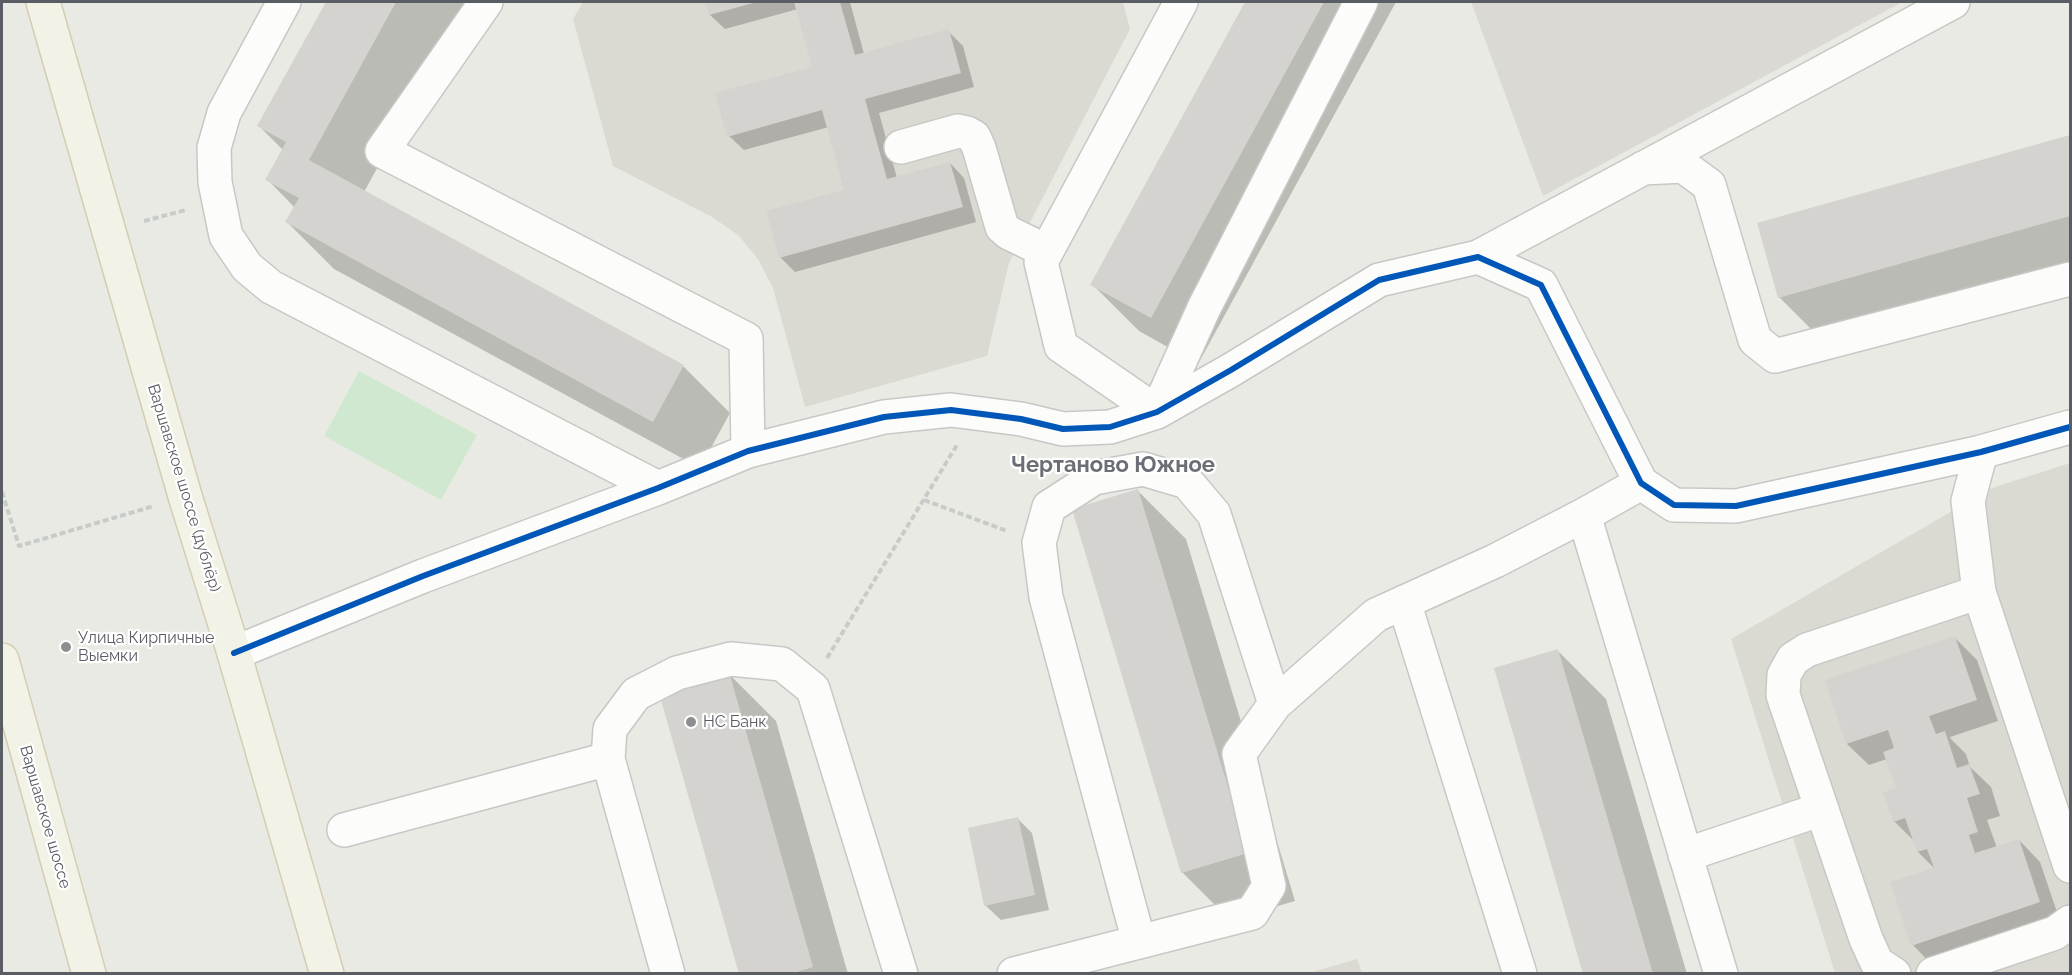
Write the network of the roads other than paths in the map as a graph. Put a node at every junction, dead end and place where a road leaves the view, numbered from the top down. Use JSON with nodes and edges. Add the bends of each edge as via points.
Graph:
{"nodes":[{"id":1,"x":43,"y":2,"type":"edge"},
{"id":2,"x":284,"y":2,"type":"edge"},
{"id":3,"x":486,"y":2,"type":"edge"},
{"id":4,"x":1181,"y":2,"type":"edge"},
{"id":5,"x":1361,"y":2,"type":"edge"},
{"id":6,"x":1953,"y":2,"type":"edge"},
{"id":7,"x":901,"y":147,"type":"dead end"},
{"id":8,"x":1643,"y":168,"type":"junction"},
{"id":9,"x":1046,"y":251,"type":"junction"},
{"id":10,"x":1478,"y":257,"type":"junction"},
{"id":11,"x":2070,"y":279,"type":"edge"},
{"id":12,"x":1157,"y":412,"type":"junction"},
{"id":13,"x":2070,"y":427,"type":"edge"},
{"id":14,"x":748,"y":451,"type":"junction"},
{"id":15,"x":1981,"y":452,"type":"junction"},
{"id":16,"x":1641,"y":483,"type":"junction"},
{"id":17,"x":658,"y":488,"type":"junction"},
{"id":18,"x":1584,"y":515,"type":"junction"},
{"id":19,"x":1979,"y":592,"type":"junction"},
{"id":20,"x":1404,"y":602,"type":"junction"},
{"id":21,"x":234,"y":653,"type":"junction"},
{"id":22,"x":2,"y":660,"type":"edge"},
{"id":23,"x":1275,"y":704,"type":"junction"},
{"id":24,"x":608,"y":759,"type":"junction"},
{"id":25,"x":1822,"y":809,"type":"junction"},
{"id":26,"x":344,"y":830,"type":"dead end"},
{"id":27,"x":1685,"y":855,"type":"junction"},
{"id":28,"x":2070,"y":866,"type":"edge"},
{"id":29,"x":2070,"y":922,"type":"edge"},
{"id":30,"x":1139,"y":942,"type":"junction"},
{"id":31,"x":89,"y":974,"type":"edge"},
{"id":32,"x":327,"y":974,"type":"edge"},
{"id":33,"x":668,"y":974,"type":"edge"},
{"id":34,"x":901,"y":974,"type":"edge"},
{"id":35,"x":1014,"y":974,"type":"edge"},
{"id":36,"x":1520,"y":974,"type":"edge"},
{"id":37,"x":1721,"y":974,"type":"edge"},
{"id":38,"x":1894,"y":974,"type":"edge"},
{"id":39,"x":1933,"y":974,"type":"edge"}],
"edges":[{"from":1,"to":21,"type":"main road","name":"Варшавское шоссе (дублёр)"},
{"from":2,"to":17,"type":"street","via":[[224,113],[214,148],[215,182],[226,236],[247,267],[271,287]]},
{"from":3,"to":14,"type":"street","via":[[382,151],[746,339]]},
{"from":4,"to":9,"type":"street"},
{"from":5,"to":12,"type":"street","via":[[1204,308]]},
{"from":6,"to":8,"type":"street"},
{"from":7,"to":9,"type":"street","via":[[958,131],[974,137],[1002,227]]},
{"from":8,"to":10,"type":"street"},
{"from":8,"to":11,"type":"street","via":[[1683,166],[1709,185],[1755,340],[1775,356]]},
{"from":9,"to":12,"type":"street","via":[[1041,262],[1061,346]]},
{"from":10,"to":12,"type":"street","via":[[1379,280]]},
{"from":10,"to":16,"type":"street","via":[[1541,285]]},
{"from":12,"to":14,"type":"street","via":[[1110,427],[1063,429],[951,410],[884,417]]},
{"from":13,"to":15,"type":"street"},
{"from":14,"to":17,"type":"street"},
{"from":15,"to":16,"type":"street","via":[[1736,506],[1674,505]]},
{"from":15,"to":19,"type":"street","via":[[1968,501]]},
{"from":16,"to":18,"type":"street"},
{"from":17,"to":21,"type":"street","via":[[423,576]]},
{"from":18,"to":20,"type":"street"},
{"from":18,"to":27,"type":"street"},
{"from":19,"to":25,"type":"street","via":[[1807,650],[1793,659],[1784,675],[1783,695]]},
{"from":19,"to":28,"type":"street"},
{"from":20,"to":23,"type":"street","via":[[1376,615]]},
{"from":20,"to":36,"type":"street"},
{"from":21,"to":32,"type":"main road","name":"Варшавское шоссе (дублёр)"},
{"from":22,"to":31,"type":"main road","name":"Варшавское шоссе"},
{"from":23,"to":30,"type":"street","via":[[1239,754],[1269,886],[1252,913]]},
{"from":23,"to":30,"type":"street","via":[[1214,514],[1186,482],[1143,469],[1094,478],[1048,507],[1039,543],[1046,597]]},
{"from":24,"to":26,"type":"street"},
{"from":24,"to":33,"type":"street"},
{"from":24,"to":34,"type":"street","via":[[610,729],[636,694],[677,674],[731,659],[782,664],[813,689]]},
{"from":25,"to":27,"type":"street"},
{"from":25,"to":38,"type":"street","via":[[1866,939],[1877,963]]},
{"from":27,"to":37,"type":"street"},
{"from":29,"to":39,"type":"street","via":[[2055,933]]},
{"from":30,"to":35,"type":"street"}]}
